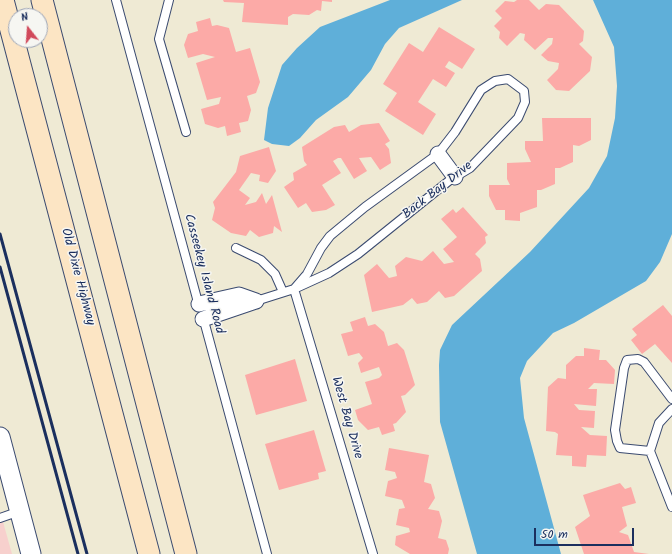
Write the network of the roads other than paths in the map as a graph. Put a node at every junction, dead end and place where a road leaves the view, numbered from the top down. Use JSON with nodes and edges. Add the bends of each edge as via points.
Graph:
{"nodes":[{"id":1,"x":4,"y":0,"type":"edge"},
{"id":2,"x":42,"y":0,"type":"edge"},
{"id":3,"x":116,"y":0,"type":"edge"},
{"id":4,"x":169,"y":0,"type":"edge"},
{"id":5,"x":186,"y":132,"type":"dead end"},
{"id":6,"x":438,"y":154,"type":"junction"},
{"id":7,"x":455,"y":177,"type":"junction"},
{"id":8,"x":236,"y":248,"type":"dead end"},
{"id":9,"x":294,"y":289,"type":"junction"},
{"id":10,"x":283,"y":292,"type":"junction"},
{"id":11,"x":256,"y":301,"type":"junction"},
{"id":12,"x":199,"y":304,"type":"junction"},
{"id":13,"x":203,"y":319,"type":"junction"},
{"id":14,"x":672,"y":399,"type":"edge"},
{"id":15,"x":672,"y":409,"type":"edge"},
{"id":16,"x":0,"y":437,"type":"edge"},
{"id":17,"x":650,"y":451,"type":"junction"},
{"id":18,"x":672,"y":507,"type":"edge"},
{"id":19,"x":20,"y":511,"type":"junction"},
{"id":20,"x":0,"y":518,"type":"edge"},
{"id":21,"x":31,"y":554,"type":"edge"},
{"id":22,"x":149,"y":554,"type":"edge"},
{"id":23,"x":186,"y":554,"type":"edge"},
{"id":24,"x":267,"y":554,"type":"edge"},
{"id":25,"x":373,"y":554,"type":"edge"}],
"edges":[{"from":1,"to":22,"type":"main road","name":"Old Dixie Highway"},
{"from":2,"to":23,"type":"main road"},
{"from":3,"to":12,"type":"lane","name":"Casseekey Island Road"},
{"from":4,"to":5,"type":"lane","via":[[159,39]]},
{"from":6,"to":7,"type":"street"},
{"from":6,"to":7,"type":"lane","name":"Back Bay Drive","via":[[481,90],[495,81],[508,79],[524,91],[525,102],[518,118],[470,168]]},
{"from":6,"to":9,"type":"lane","name":"Back Bay Drive","via":[[365,206],[330,236],[320,248],[307,274]]},
{"from":7,"to":9,"type":"lane","name":"Back Bay Drive","via":[[358,254],[329,273]]},
{"from":8,"to":10,"type":"lane","via":[[261,260],[275,274]]},
{"from":9,"to":10,"type":"lane","name":"Back Bay Drive"},
{"from":9,"to":25,"type":"lane","name":"West Bay Drive"},
{"from":10,"to":11,"type":"lane","name":"Back Bay Drive"},
{"from":11,"to":12,"type":"street","via":[[239,295]]},
{"from":11,"to":13,"type":"street","name":"Back Bay Drive"},
{"from":12,"to":13,"type":"lane","name":"Casseekey Island Road"},
{"from":13,"to":24,"type":"lane","name":"Casseekey Island Road"},
{"from":14,"to":17,"type":"lane","via":[[644,362],[638,359],[627,360],[615,430],[617,442],[620,448]]},
{"from":15,"to":17,"type":"lane","via":[[659,423]]},
{"from":16,"to":19,"type":"street"},
{"from":17,"to":18,"type":"lane"},
{"from":19,"to":20,"type":"lane"},
{"from":19,"to":21,"type":"street"}]}
